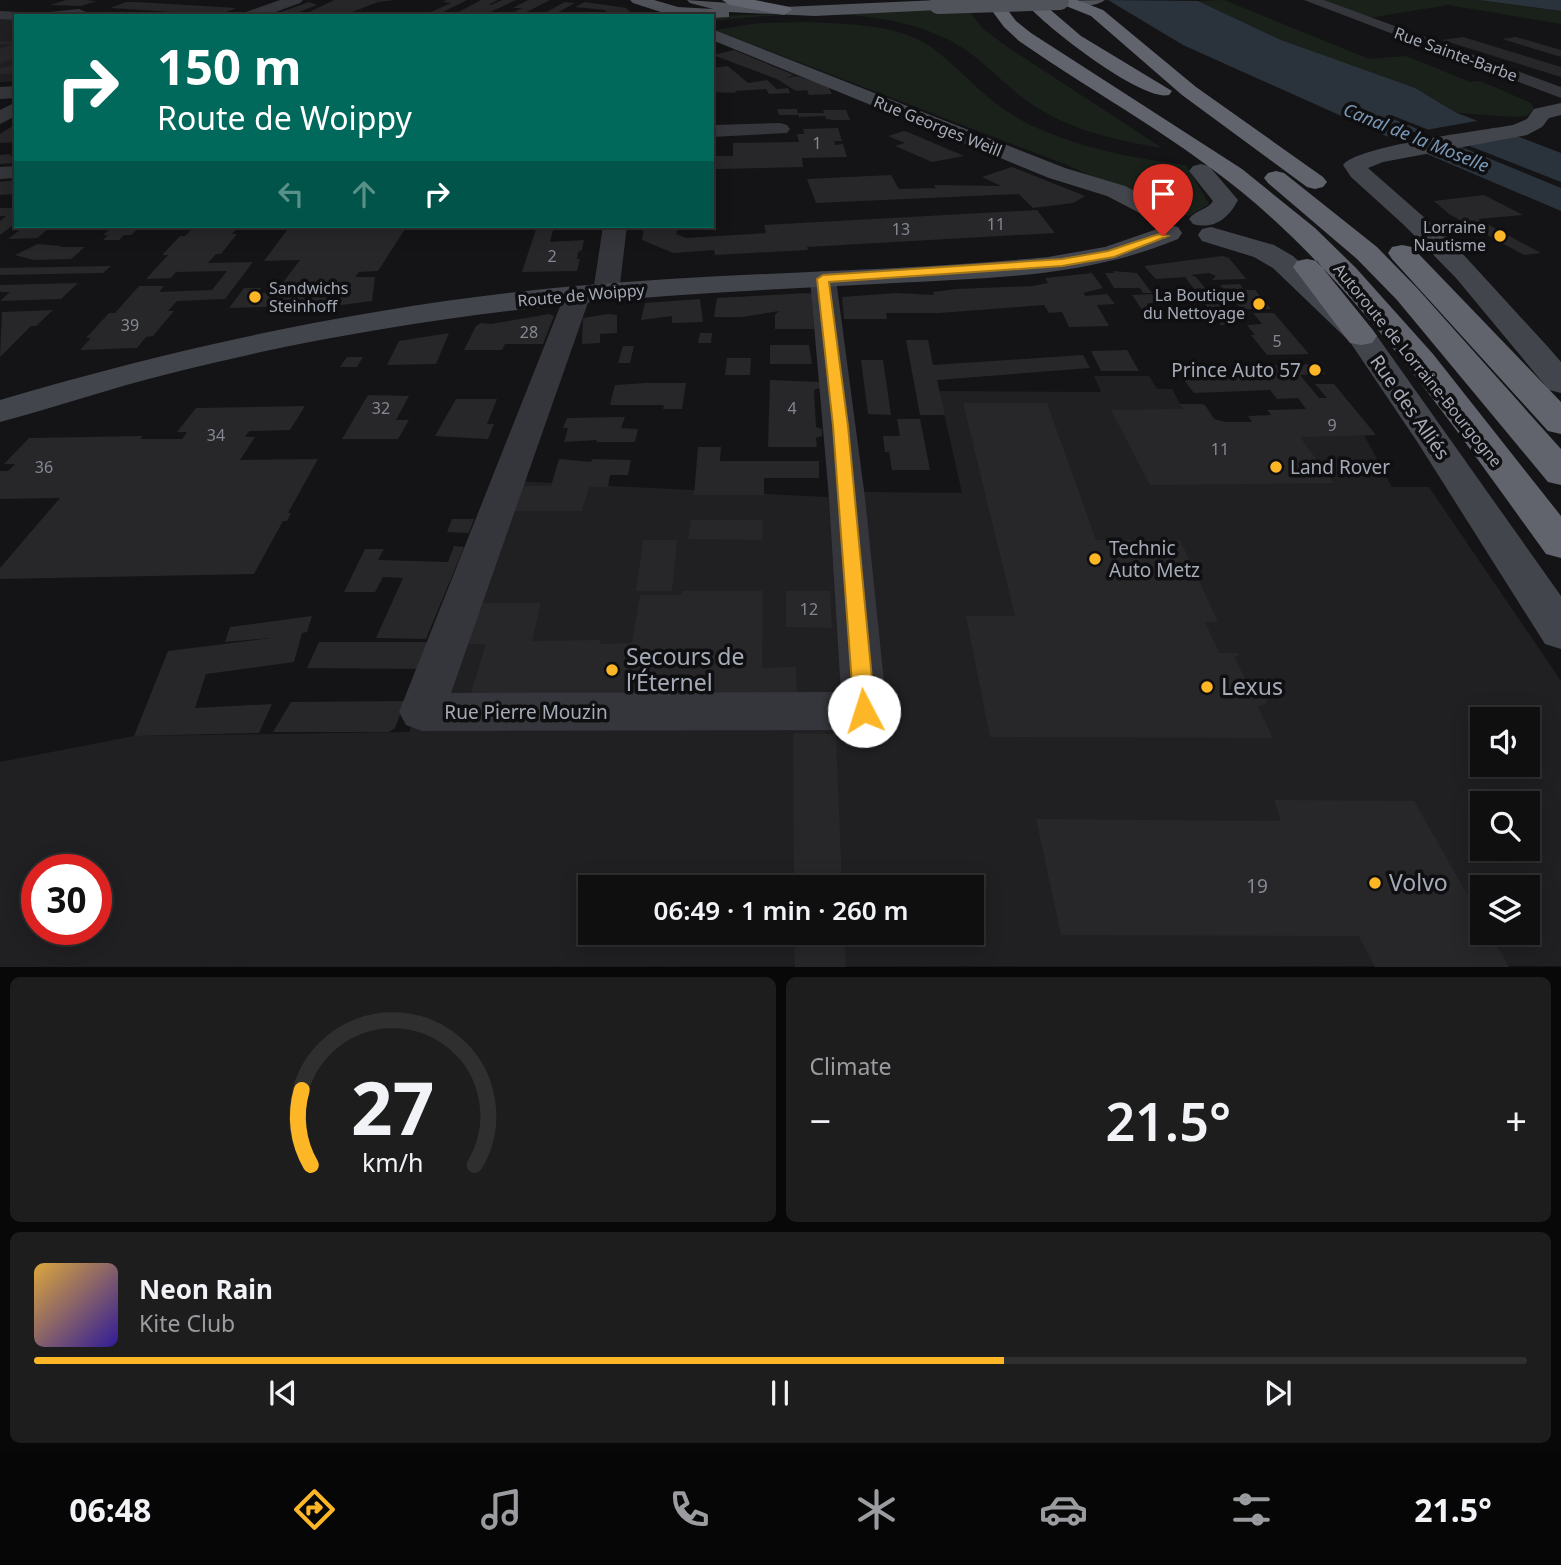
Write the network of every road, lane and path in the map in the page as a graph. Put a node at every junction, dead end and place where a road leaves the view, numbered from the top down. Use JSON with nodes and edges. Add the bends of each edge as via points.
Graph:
{"nodes":[{"id":1,"x":295,"y":0,"type":"edge"},
{"id":2,"x":643,"y":0,"type":"edge"},
{"id":3,"x":695,"y":0,"type":"edge"},
{"id":4,"x":730,"y":0,"type":"edge"},
{"id":5,"x":970,"y":0,"type":"edge"},
{"id":6,"x":992,"y":0,"type":"edge"},
{"id":7,"x":1011,"y":0,"type":"edge"},
{"id":8,"x":1031,"y":0,"type":"edge"},
{"id":9,"x":1094,"y":0,"type":"edge"},
{"id":10,"x":1301,"y":0,"type":"edge"},
{"id":11,"x":1311,"y":0,"type":"edge"},
{"id":12,"x":1063,"y":1,"type":"edge"},
{"id":13,"x":10,"y":8,"type":"edge"},
{"id":14,"x":819,"y":9,"type":"junction"},
{"id":15,"x":784,"y":10,"type":"junction"},
{"id":16,"x":64,"y":14,"type":"edge"},
{"id":17,"x":84,"y":14,"type":"edge"},
{"id":18,"x":255,"y":14,"type":"edge"},
{"id":19,"x":681,"y":14,"type":"edge"},
{"id":20,"x":714,"y":14,"type":"edge"},
{"id":21,"x":0,"y":15,"type":"edge"},
{"id":22,"x":1350,"y":15,"type":"junction"},
{"id":23,"x":714,"y":37,"type":"edge"},
{"id":24,"x":1561,"y":93,"type":"edge"},
{"id":25,"x":1561,"y":109,"type":"edge"},
{"id":26,"x":780,"y":129,"type":"dead end"},
{"id":27,"x":714,"y":131,"type":"edge"},
{"id":28,"x":1201,"y":171,"type":"junction"},
{"id":29,"x":1300,"y":171,"type":"junction"},
{"id":30,"x":1166,"y":225,"type":"junction"},
{"id":31,"x":1207,"y":227,"type":"junction"},
{"id":32,"x":614,"y":228,"type":"edge"},
{"id":33,"x":823,"y":279,"type":"junction"},
{"id":34,"x":592,"y":293,"type":"junction"},
{"id":35,"x":1361,"y":336,"type":"junction"},
{"id":36,"x":1561,"y":383,"type":"edge"},
{"id":37,"x":0,"y":411,"type":"edge"},
{"id":38,"x":1561,"y":423,"type":"edge"},
{"id":39,"x":1561,"y":473,"type":"edge"},
{"id":40,"x":1561,"y":544,"type":"edge"},
{"id":41,"x":1561,"y":632,"type":"edge"}],
"edges":[{"from":1,"to":18,"type":"street"},
{"from":2,"to":19,"type":"main road"},
{"from":3,"to":15,"type":"main road","via":[[734,9]]},
{"from":4,"to":15,"type":"highway"},
{"from":5,"to":28,"type":"highway","via":[[976,12],[1020,51]]},
{"from":6,"to":40,"type":"highway","name":"Autoroute de Lorraine-Bourgogne","via":[[1025,37],[1201,151],[1262,196],[1331,258],[1430,374]]},
{"from":7,"to":39,"type":"highway","name":"Autoroute de Lorraine-Bourgogne","via":[[1043,32],[1231,147],[1322,213],[1407,294]]},
{"from":8,"to":29,"type":"highway","via":[[1080,42]]},
{"from":9,"to":12,"type":"main road"},
{"from":10,"to":22,"type":"street","name":"Rue Sainte-Barbe"},
{"from":11,"to":22,"type":"street","name":"Rue Sainte-Barbe"},
{"from":12,"to":14,"type":"main road","bridge":true},
{"from":12,"to":29,"type":"highway","via":[[1097,13],[1189,91]]},
{"from":13,"to":21,"type":"street"},
{"from":14,"to":15,"type":"main road"},
{"from":14,"to":20,"type":"main road"},
{"from":16,"to":17,"type":"street"},
{"from":22,"to":24,"type":"street","name":"Rue Sainte-Barbe"},
{"from":23,"to":30,"type":"main road","name":"Rue Georges Weill","via":[[1057,173],[1116,191]]},
{"from":25,"to":36,"type":"main road","via":[[1541,113],[1535,123],[1519,130],[1377,156],[1355,165],[1448,251]]},
{"from":26,"to":27,"type":"street"},
{"from":28,"to":31,"type":"main road","via":[[1226,200]]},
{"from":28,"to":35,"type":"highway","via":[[1258,214],[1304,263]]},
{"from":29,"to":38,"type":"highway","via":[[1364,218],[1413,263]]},
{"from":30,"to":31,"type":"main road","name":"Rue des Alliés","via":[[1178,214]]},
{"from":30,"to":33,"type":"main road","name":"Route de Woippy","via":[[1139,247],[1062,263]]},
{"from":31,"to":35,"type":"main road","name":"Rue des Alliés","via":[[1283,262]]},
{"from":32,"to":34,"type":"street"},
{"from":33,"to":34,"type":"main road","name":"Route de Woippy"},
{"from":33,"to":34,"type":"street","name":"Rue Pierre Mouzin","via":[[864,711],[422,712]]},
{"from":34,"to":37,"type":"main road","name":"Route de Woippy","via":[[429,311],[305,332]]},
{"from":35,"to":41,"type":"main road","name":"Rue des Alliés"}]}
